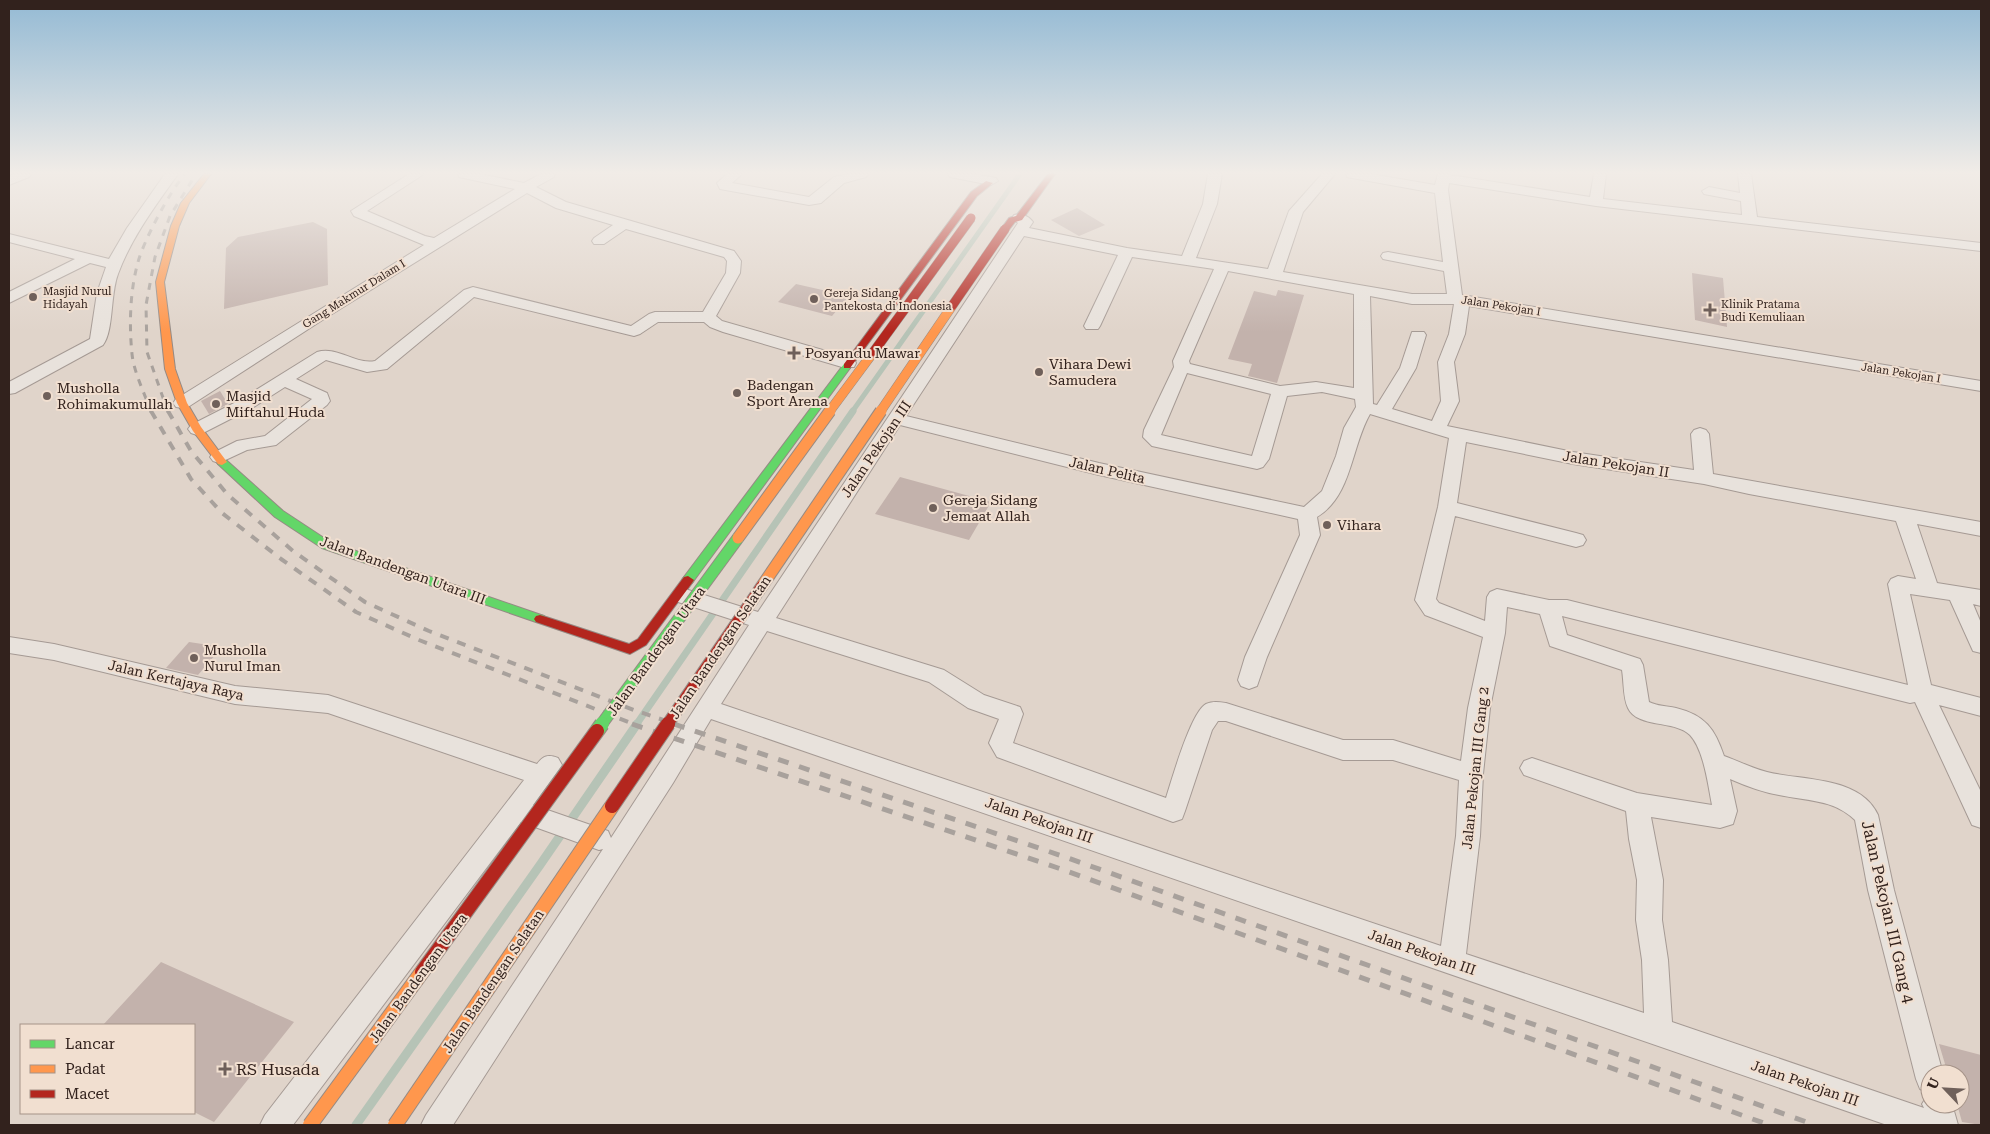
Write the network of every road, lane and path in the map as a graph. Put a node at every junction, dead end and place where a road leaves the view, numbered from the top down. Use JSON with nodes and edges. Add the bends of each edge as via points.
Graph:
{"nodes":[{"id":1,"x":135,"y":227,"type":"edge"},
{"id":2,"x":175,"y":227,"type":"edge"},
{"id":3,"x":391,"y":227,"type":"edge"},
{"id":4,"x":464,"y":227,"type":"edge"},
{"id":5,"x":620,"y":227,"type":"edge"},
{"id":6,"x":634,"y":227,"type":"edge"},
{"id":7,"x":950,"y":227,"type":"edge"},
{"id":8,"x":964,"y":227,"type":"edge"},
{"id":9,"x":1014,"y":227,"type":"edge"},
{"id":10,"x":1014,"y":227,"type":"edge"},
{"id":11,"x":1019,"y":227,"type":"edge"},
{"id":12,"x":1201,"y":227,"type":"edge"},
{"id":13,"x":1291,"y":227,"type":"edge"},
{"id":14,"x":1447,"y":227,"type":"edge"},
{"id":15,"x":1809,"y":227,"type":"edge"},
{"id":16,"x":670,"y":237,"type":"junction"},
{"id":17,"x":9,"y":238,"type":"edge"},
{"id":18,"x":598,"y":241,"type":"dead end"},
{"id":19,"x":438,"y":243,"type":"junction"},
{"id":20,"x":1981,"y":247,"type":"edge"},
{"id":21,"x":656,"y":249,"type":"dead end"},
{"id":22,"x":1127,"y":252,"type":"junction"},
{"id":23,"x":1388,"y":256,"type":"dead end"},
{"id":24,"x":87,"y":259,"type":"junction"},
{"id":25,"x":1187,"y":261,"type":"junction"},
{"id":26,"x":114,"y":265,"type":"junction"},
{"id":27,"x":1223,"y":266,"type":"junction"},
{"id":28,"x":1451,"y":268,"type":"junction"},
{"id":29,"x":1274,"y":275,"type":"junction"},
{"id":30,"x":1362,"y":290,"type":"junction"},
{"id":31,"x":9,"y":298,"type":"edge"},
{"id":32,"x":1459,"y":299,"type":"junction"},
{"id":33,"x":708,"y":317,"type":"junction"},
{"id":34,"x":1092,"y":326,"type":"dead end"},
{"id":35,"x":1418,"y":335,"type":"dead end"},
{"id":36,"x":848,"y":364,"type":"junction"},
{"id":37,"x":1182,"y":368,"type":"junction"},
{"id":38,"x":284,"y":380,"type":"junction"},
{"id":39,"x":1981,"y":386,"type":"edge"},
{"id":40,"x":9,"y":390,"type":"edge"},
{"id":41,"x":1280,"y":391,"type":"junction"},
{"id":42,"x":182,"y":403,"type":"junction"},
{"id":43,"x":1370,"y":405,"type":"junction"},
{"id":44,"x":897,"y":419,"type":"junction"},
{"id":45,"x":197,"y":429,"type":"junction"},
{"id":46,"x":1437,"y":429,"type":"junction"},
{"id":47,"x":1700,"y":434,"type":"dead end"},
{"id":48,"x":1458,"y":435,"type":"junction"},
{"id":49,"x":219,"y":458,"type":"junction"},
{"id":50,"x":1704,"y":478,"type":"junction"},
{"id":51,"x":1447,"y":507,"type":"junction"},
{"id":52,"x":1312,"y":511,"type":"junction"},
{"id":53,"x":1904,"y":515,"type":"junction"},
{"id":54,"x":1981,"y":529,"type":"edge"},
{"id":55,"x":1576,"y":540,"type":"dead end"},
{"id":56,"x":1929,"y":589,"type":"junction"},
{"id":57,"x":1958,"y":595,"type":"junction"},
{"id":58,"x":680,"y":596,"type":"junction"},
{"id":59,"x":1981,"y":598,"type":"edge"},
{"id":60,"x":1549,"y":608,"type":"junction"},
{"id":61,"x":758,"y":619,"type":"junction"},
{"id":62,"x":1494,"y":633,"type":"junction"},
{"id":63,"x":9,"y":645,"type":"edge"},
{"id":64,"x":1981,"y":645,"type":"edge"},
{"id":65,"x":1249,"y":680,"type":"dead end"},
{"id":66,"x":1921,"y":692,"type":"junction"},
{"id":67,"x":1981,"y":707,"type":"edge"},
{"id":68,"x":706,"y":708,"type":"junction"},
{"id":69,"x":582,"y":724,"type":"dead end"},
{"id":70,"x":1715,"y":763,"type":"junction"},
{"id":71,"x":1532,"y":768,"type":"dead end"},
{"id":72,"x":1471,"y":774,"type":"junction"},
{"id":73,"x":542,"y":776,"type":"junction"},
{"id":74,"x":1637,"y":804,"type":"junction"},
{"id":75,"x":519,"y":811,"type":"junction"},
{"id":76,"x":1981,"y":817,"type":"edge"},
{"id":77,"x":616,"y":845,"type":"junction"},
{"id":78,"x":1452,"y":963,"type":"junction"},
{"id":79,"x":1659,"y":1032,"type":"junction"},
{"id":80,"x":1926,"y":1064,"type":"edge"},
{"id":81,"x":275,"y":1125,"type":"edge"},
{"id":82,"x":310,"y":1125,"type":"edge"},
{"id":83,"x":395,"y":1125,"type":"edge"},
{"id":84,"x":436,"y":1125,"type":"edge"},
{"id":85,"x":1929,"y":1125,"type":"edge"}],
"edges":[{"from":1,"to":26,"type":"street"},
{"from":2,"to":42,"type":"main road","name":"Jalan Bandengan Utara III","via":[[160,282],[170,369]]},
{"from":3,"to":19,"type":"street","via":[[421,240]]},
{"from":4,"to":19,"type":"street","name":"Gang Makmur Dalam I"},
{"from":5,"to":18,"type":"street"},
{"from":6,"to":16,"type":"street"},
{"from":7,"to":36,"type":"main road"},
{"from":8,"to":82,"type":"main road","name":"Jalan Bandengan Utara","bridge":true},
{"from":9,"to":44,"type":"street","name":"Jalan Pekojan III"},
{"from":10,"to":83,"type":"main road","name":"Jalan Bandengan Selatan","bridge":true},
{"from":11,"to":22,"type":"street","name":"Jalan Pekojan I"},
{"from":12,"to":25,"type":"street"},
{"from":13,"to":29,"type":"street"},
{"from":14,"to":28,"type":"street"},
{"from":15,"to":20,"type":"street"},
{"from":16,"to":21,"type":"street"},
{"from":16,"to":33,"type":"street","via":[[728,254],[734,261],[733,273]]},
{"from":17,"to":24,"type":"street"},
{"from":19,"to":42,"type":"street","name":"Gang Makmur Dalam I"},
{"from":22,"to":25,"type":"street","name":"Jalan Pekojan I"},
{"from":22,"to":34,"type":"street"},
{"from":23,"to":28,"type":"street"},
{"from":24,"to":26,"type":"street"},
{"from":24,"to":31,"type":"street"},
{"from":25,"to":27,"type":"street","name":"Jalan Pekojan I"},
{"from":26,"to":40,"type":"street","via":[[105,286],[98,342]]},
{"from":27,"to":29,"type":"street","name":"Jalan Pekojan I"},
{"from":27,"to":37,"type":"street","via":[[1181,361]]},
{"from":28,"to":32,"type":"street"},
{"from":29,"to":30,"type":"street","name":"Jalan Pekojan I"},
{"from":30,"to":32,"type":"street","name":"Jalan Pekojan I","via":[[1412,299]]},
{"from":30,"to":43,"type":"street"},
{"from":32,"to":39,"type":"street","name":"Jalan Pekojan I"},
{"from":32,"to":46,"type":"street","via":[[1457,334],[1446,362],[1450,401]]},
{"from":33,"to":36,"type":"street","via":[[729,329]]},
{"from":33,"to":38,"type":"street","via":[[660,316],[634,331],[473,292],[466,294],[376,367],[364,367],[336,355],[323,355]]},
{"from":35,"to":43,"type":"street","via":[[1408,368]]},
{"from":36,"to":58,"type":"main road"},
{"from":37,"to":41,"type":"street"},
{"from":37,"to":41,"type":"street","via":[[1153,430],[1152,436],[1158,442],[1257,463]]},
{"from":38,"to":45,"type":"street"},
{"from":38,"to":49,"type":"street","via":[[322,397],[321,401],[270,441],[243,445]]},
{"from":41,"to":43,"type":"street","name":"Jalan Pekojan II","via":[[1319,387]]},
{"from":42,"to":45,"type":"main road","name":"Jalan Bandengan Utara III"},
{"from":43,"to":46,"type":"street","name":"Jalan Pekojan II"},
{"from":43,"to":52,"type":"street","via":[[1353,428],[1346,456],[1330,494]]},
{"from":44,"to":52,"type":"street","name":"Jalan Pelita","via":[[1099,469]]},
{"from":44,"to":61,"type":"street","name":"Jalan Pekojan III"},
{"from":45,"to":49,"type":"main road","name":"Jalan Bandengan Utara III"},
{"from":46,"to":48,"type":"street","name":"Jalan Pekojan II"},
{"from":47,"to":50,"type":"street"},
{"from":48,"to":50,"type":"street","name":"Jalan Pekojan II","via":[[1573,458]]},
{"from":48,"to":51,"type":"street"},
{"from":49,"to":58,"type":"main road","name":"Jalan Bandengan Utara III","via":[[279,514],[326,545],[620,647],[630,649],[642,642]]},
{"from":50,"to":53,"type":"street","name":"Jalan Pekojan II"},
{"from":51,"to":55,"type":"street"},
{"from":51,"to":62,"type":"street","via":[[1425,600],[1432,609]]},
{"from":52,"to":65,"type":"street","via":[[1310,535]]},
{"from":53,"to":54,"type":"street","name":"Jalan Pekojan II"},
{"from":53,"to":56,"type":"street"},
{"from":56,"to":57,"type":"street"},
{"from":56,"to":66,"type":"street","via":[[1898,584]]},
{"from":57,"to":59,"type":"street"},
{"from":57,"to":64,"type":"street"},
{"from":58,"to":61,"type":"street","bridge":true},
{"from":60,"to":62,"type":"street","name":"Jalan Pekojan III Gang 2","via":[[1497,597]]},
{"from":60,"to":66,"type":"street","via":[[1567,608],[1910,694]]},
{"from":60,"to":70,"type":"street","via":[[1558,640],[1630,663],[1638,706],[1695,725]]},
{"from":61,"to":68,"type":"street","name":"Jalan Pekojan III"},
{"from":61,"to":72,"type":"street","via":[[936,676],[976,702],[1012,714],[1001,743],[1005,750],[1173,811],[1203,724],[1214,711],[1226,712],[1343,750],[1393,750]]},
{"from":62,"to":72,"type":"street","name":"Jalan Pekojan III Gang 2"},
{"from":63,"to":73,"type":"street","name":"Jalan Kertajaya Raya","via":[[54,652],[234,695],[328,704]]},
{"from":66,"to":67,"type":"street"},
{"from":66,"to":76,"type":"street"},
{"from":68,"to":77,"type":"street","via":[[665,776]]},
{"from":68,"to":78,"type":"street","name":"Jalan Pekojan III"},
{"from":69,"to":73,"type":"street"},
{"from":70,"to":74,"type":"street","via":[[1726,811],[1724,816]]},
{"from":70,"to":80,"type":"street","name":"Jalan Pekojan III Gang 4","via":[[1767,782],[1818,789],[1842,797],[1859,806],[1866,815],[1881,890]]},
{"from":71,"to":74,"type":"street"},
{"from":72,"to":78,"type":"street","name":"Jalan Pekojan III Gang 2","via":[[1468,836]]},
{"from":73,"to":75,"type":"street"},
{"from":74,"to":79,"type":"street","via":[[1650,880],[1649,920]]},
{"from":75,"to":77,"type":"street","bridge":true},
{"from":75,"to":81,"type":"street","name":"Jalan Bandengan Utara"},
{"from":77,"to":84,"type":"street"},
{"from":78,"to":79,"type":"street","name":"Jalan Pekojan III"},
{"from":79,"to":85,"type":"street","name":"Jalan Pekojan III"}]}
